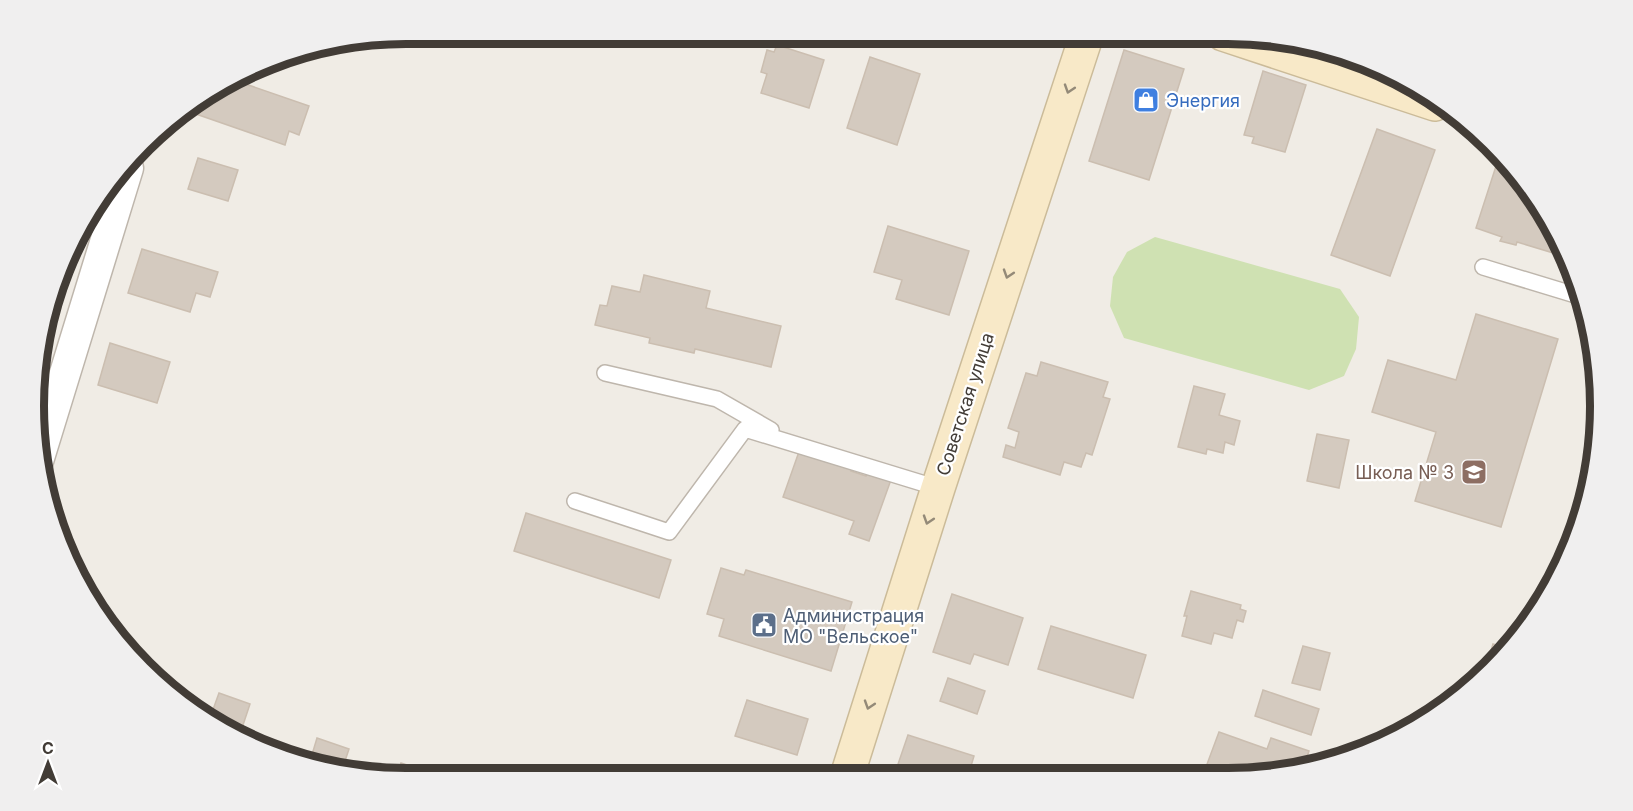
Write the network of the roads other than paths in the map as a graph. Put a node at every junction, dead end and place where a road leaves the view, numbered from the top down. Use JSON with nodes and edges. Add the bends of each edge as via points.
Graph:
{"nodes":[{"id":1,"x":1085,"y":44,"type":"edge"},
{"id":2,"x":1255,"y":44,"type":"edge"},
{"id":3,"x":1420,"y":99,"type":"edge"},
{"id":4,"x":126,"y":176,"type":"edge"},
{"id":5,"x":1483,"y":267,"type":"dead end"},
{"id":6,"x":1571,"y":294,"type":"edge"},
{"id":7,"x":605,"y":373,"type":"dead end"},
{"id":8,"x":45,"y":438,"type":"edge"},
{"id":9,"x":789,"y":441,"type":"junction"},
{"id":10,"x":938,"y":488,"type":"junction"},
{"id":11,"x":575,"y":501,"type":"dead end"},
{"id":12,"x":850,"y":768,"type":"edge"}],
"edges":[{"from":1,"to":10,"type":"main road","name":"Советская улица","one_way":true},
{"from":2,"to":3,"type":"main road"},
{"from":4,"to":8,"type":"street"},
{"from":5,"to":6,"type":"lane"},
{"from":7,"to":9,"type":"lane","via":[[717,399]]},
{"from":9,"to":10,"type":"lane"},
{"from":9,"to":11,"type":"lane","via":[[745,429],[669,532]]},
{"from":10,"to":12,"type":"main road","name":"Советская улица","one_way":true}]}
